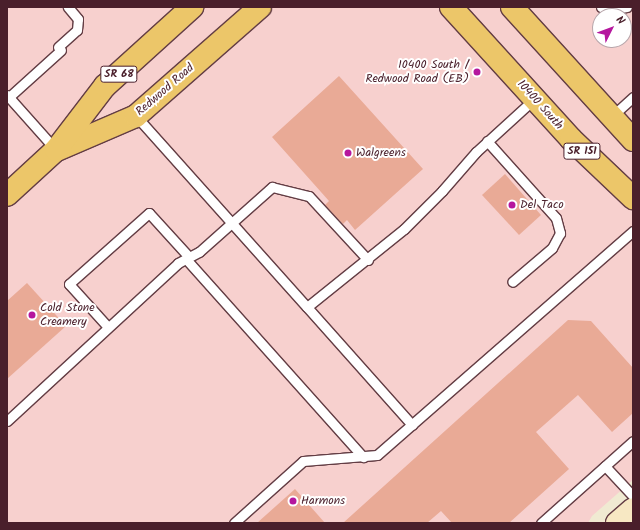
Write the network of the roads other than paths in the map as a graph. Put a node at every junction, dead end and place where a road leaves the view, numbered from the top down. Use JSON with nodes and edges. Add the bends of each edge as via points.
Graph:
{"nodes":[{"id":1,"x":68,"y":7,"type":"edge"},
{"id":2,"x":192,"y":7,"type":"edge"},
{"id":3,"x":260,"y":7,"type":"edge"},
{"id":4,"x":451,"y":7,"type":"edge"},
{"id":5,"x":512,"y":7,"type":"edge"},
{"id":6,"x":601,"y":7,"type":"edge"},
{"id":7,"x":627,"y":7,"type":"edge"},
{"id":8,"x":8,"y":96,"type":"edge"},
{"id":9,"x":633,"y":97,"type":"edge"},
{"id":10,"x":534,"y":99,"type":"junction"},
{"id":11,"x":136,"y":116,"type":"junction"},
{"id":12,"x":611,"y":118,"type":"junction"},
{"id":13,"x":633,"y":140,"type":"edge"},
{"id":14,"x":487,"y":141,"type":"junction"},
{"id":15,"x":56,"y":150,"type":"junction"},
{"id":16,"x":7,"y":195,"type":"edge"},
{"id":17,"x":633,"y":198,"type":"edge"},
{"id":18,"x":231,"y":224,"type":"junction"},
{"id":19,"x":633,"y":231,"type":"edge"},
{"id":20,"x":187,"y":258,"type":"junction"},
{"id":21,"x":368,"y":260,"type":"junction"},
{"id":22,"x":512,"y":282,"type":"dead end"},
{"id":23,"x":307,"y":308,"type":"junction"},
{"id":24,"x":108,"y":327,"type":"junction"},
{"id":25,"x":7,"y":421,"type":"edge"},
{"id":26,"x":412,"y":425,"type":"junction"},
{"id":27,"x":633,"y":440,"type":"edge"},
{"id":28,"x":363,"y":457,"type":"junction"},
{"id":29,"x":605,"y":466,"type":"junction"},
{"id":30,"x":633,"y":496,"type":"edge"},
{"id":31,"x":633,"y":509,"type":"edge"},
{"id":32,"x":234,"y":523,"type":"edge"},
{"id":33,"x":541,"y":523,"type":"edge"},
{"id":34,"x":617,"y":523,"type":"edge"}],
"edges":[{"from":1,"to":8,"type":"lane","via":[[78,19],[77,30]]},
{"from":2,"to":15,"type":"main road","name":"Redwood Road","number":"SR 68","via":[[105,86]]},
{"from":3,"to":11,"type":"main road","name":"Redwood Road","number":"SR 68"},
{"from":4,"to":10,"type":"main road","name":"10400 South","number":"SR 151"},
{"from":5,"to":12,"type":"main road"},
{"from":6,"to":7,"type":"lane","via":[[608,10]]},
{"from":8,"to":15,"type":"lane"},
{"from":9,"to":12,"type":"lane"},
{"from":10,"to":14,"type":"lane"},
{"from":10,"to":17,"type":"main road","name":"10400 South","number":"SR 151","via":[[595,164]]},
{"from":11,"to":15,"type":"main road","name":"Redwood Road","number":"SR 68"},
{"from":11,"to":18,"type":"lane"},
{"from":12,"to":13,"type":"main road"},
{"from":14,"to":21,"type":"lane","via":[[436,198]]},
{"from":14,"to":22,"type":"lane","via":[[556,218],[560,233],[552,248]]},
{"from":15,"to":16,"type":"main road","name":"Redwood Road","number":"SR 68"},
{"from":18,"to":20,"type":"lane","via":[[199,252]]},
{"from":18,"to":21,"type":"lane","via":[[272,186],[309,196]]},
{"from":18,"to":23,"type":"lane"},
{"from":19,"to":26,"type":"lane"},
{"from":20,"to":24,"type":"lane","via":[[178,263]]},
{"from":20,"to":24,"type":"lane","via":[[149,213],[69,284]]},
{"from":20,"to":28,"type":"lane"},
{"from":21,"to":23,"type":"lane"},
{"from":23,"to":26,"type":"lane"},
{"from":24,"to":25,"type":"lane"},
{"from":26,"to":28,"type":"lane","via":[[377,455]]},
{"from":27,"to":29,"type":"lane"},
{"from":28,"to":32,"type":"lane","via":[[303,461]]},
{"from":29,"to":30,"type":"lane"},
{"from":29,"to":33,"type":"lane"},
{"from":31,"to":34,"type":"street"}]}
